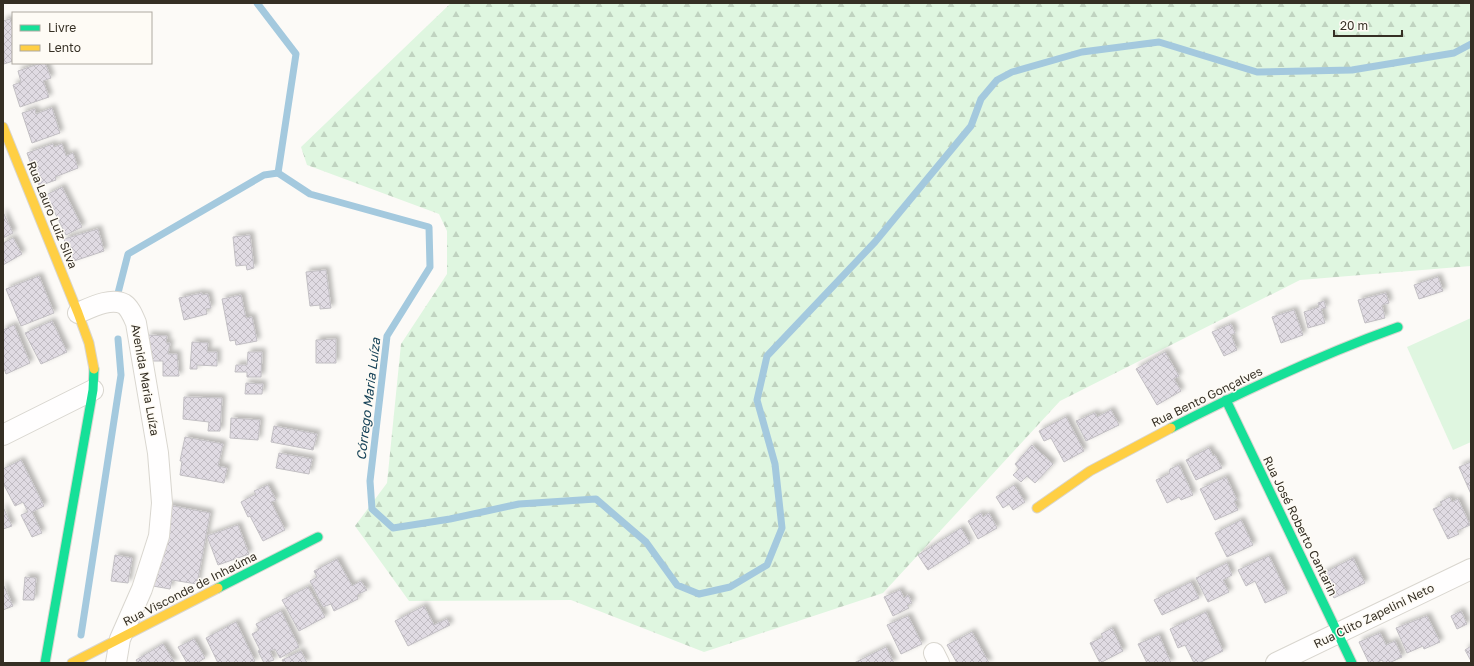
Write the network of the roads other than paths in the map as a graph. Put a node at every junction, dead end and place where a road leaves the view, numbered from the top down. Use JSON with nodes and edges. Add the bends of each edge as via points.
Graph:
{"nodes":[{"id":1,"x":3,"y":127,"type":"edge"},
{"id":2,"x":78,"y":313,"type":"junction"},
{"id":3,"x":1398,"y":327,"type":"dead end"},
{"id":4,"x":93,"y":390,"type":"junction"},
{"id":5,"x":1226,"y":400,"type":"junction"},
{"id":6,"x":3,"y":435,"type":"edge"},
{"id":7,"x":1037,"y":508,"type":"dead end"},
{"id":8,"x":318,"y":537,"type":"dead end"},
{"id":9,"x":1471,"y":569,"type":"edge"},
{"id":10,"x":1338,"y":633,"type":"junction"},
{"id":11,"x":120,"y":638,"type":"junction"},
{"id":12,"x":45,"y":663,"type":"edge"},
{"id":13,"x":72,"y":663,"type":"edge"},
{"id":14,"x":116,"y":663,"type":"edge"},
{"id":15,"x":1276,"y":663,"type":"edge"},
{"id":16,"x":1352,"y":663,"type":"edge"}],
"edges":[{"from":1,"to":2,"type":"street","name":"Rua Lauro Luiz Silva"},
{"from":2,"to":4,"type":"street","via":[[94,365]]},
{"from":2,"to":11,"type":"street","name":"Avenida Maria Luíza","via":[[97,305],[113,303],[124,304],[131,311],[136,322],[158,453],[162,503],[159,536],[142,589]]},
{"from":3,"to":5,"type":"street","name":"Rua Bento Gonçalves","via":[[1350,344]]},
{"from":4,"to":6,"type":"street"},
{"from":4,"to":12,"type":"street"},
{"from":5,"to":7,"type":"street","name":"Rua Bento Gonçalves","via":[[1090,471]]},
{"from":5,"to":10,"type":"street","name":"Rua José Roberto Cantarin"},
{"from":8,"to":11,"type":"street","name":"Rua Visconde de Inhaúma"},
{"from":9,"to":10,"type":"street","name":"Rua Clito Zapelini Neto"},
{"from":10,"to":15,"type":"street","name":"Rua Clito Zapelini Neto"},
{"from":10,"to":16,"type":"street","name":"Rua José Roberto Cantarin"},
{"from":11,"to":13,"type":"street","name":"Rua Visconde de Inhaúma"},
{"from":11,"to":14,"type":"street","name":"Avenida Maria Luíza"}]}
